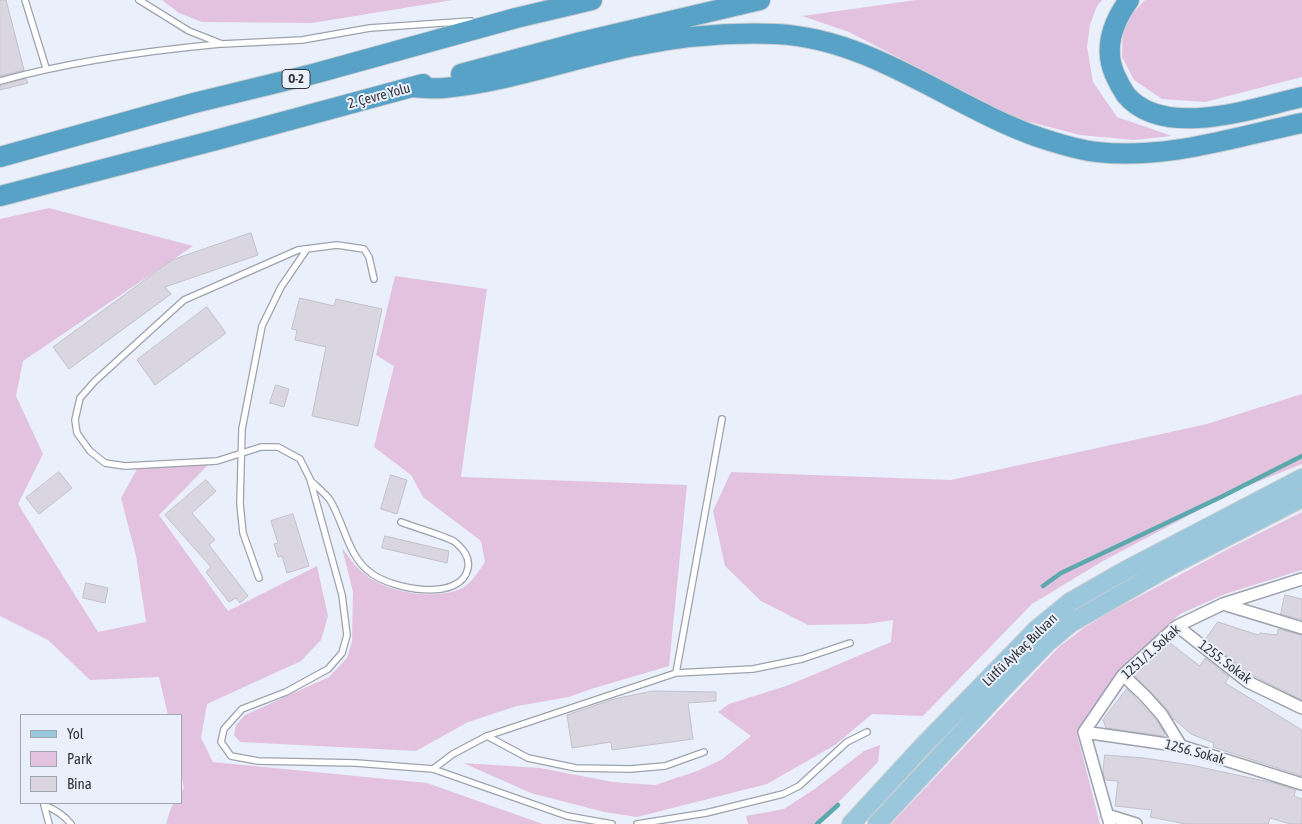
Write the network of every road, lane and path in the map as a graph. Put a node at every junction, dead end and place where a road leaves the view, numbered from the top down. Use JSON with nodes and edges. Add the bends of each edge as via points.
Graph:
{"nodes":[{"id":1,"x":25,"y":0,"type":"edge"},
{"id":2,"x":139,"y":0,"type":"edge"},
{"id":3,"x":592,"y":0,"type":"edge"},
{"id":4,"x":760,"y":0,"type":"edge"},
{"id":5,"x":1129,"y":0,"type":"edge"},
{"id":6,"x":516,"y":18,"type":"junction"},
{"id":7,"x":222,"y":44,"type":"junction"},
{"id":8,"x":46,"y":68,"type":"junction"},
{"id":9,"x":0,"y":81,"type":"edge"},
{"id":10,"x":411,"y":88,"type":"junction"},
{"id":11,"x":1302,"y":97,"type":"edge"},
{"id":12,"x":1302,"y":123,"type":"edge"},
{"id":13,"x":0,"y":157,"type":"edge"},
{"id":14,"x":0,"y":196,"type":"edge"},
{"id":15,"x":307,"y":249,"type":"junction"},
{"id":16,"x":374,"y":279,"type":"dead end"},
{"id":17,"x":722,"y":419,"type":"dead end"},
{"id":18,"x":240,"y":453,"type":"junction"},
{"id":19,"x":1302,"y":478,"type":"edge"},
{"id":20,"x":310,"y":479,"type":"junction"},
{"id":21,"x":1302,"y":498,"type":"edge"},
{"id":22,"x":401,"y":522,"type":"dead end"},
{"id":23,"x":260,"y":578,"type":"dead end"},
{"id":24,"x":1302,"y":579,"type":"edge"},
{"id":25,"x":1223,"y":604,"type":"junction"},
{"id":26,"x":1178,"y":626,"type":"junction"},
{"id":27,"x":1302,"y":628,"type":"edge"},
{"id":28,"x":850,"y":643,"type":"dead end"},
{"id":29,"x":676,"y":673,"type":"junction"},
{"id":30,"x":1123,"y":675,"type":"junction"},
{"id":31,"x":1302,"y":708,"type":"edge"},
{"id":32,"x":867,"y":732,"type":"dead end"},
{"id":33,"x":1084,"y":732,"type":"junction"},
{"id":34,"x":488,"y":736,"type":"junction"},
{"id":35,"x":927,"y":742,"type":"junction"},
{"id":36,"x":1181,"y":746,"type":"junction"},
{"id":37,"x":704,"y":752,"type":"dead end"},
{"id":38,"x":940,"y":757,"type":"junction"},
{"id":39,"x":434,"y":769,"type":"junction"},
{"id":40,"x":1302,"y":784,"type":"edge"},
{"id":41,"x":1108,"y":819,"type":"edge"},
{"id":42,"x":49,"y":824,"type":"edge"},
{"id":43,"x":71,"y":824,"type":"edge"},
{"id":44,"x":612,"y":824,"type":"edge"},
{"id":45,"x":637,"y":824,"type":"edge"},
{"id":46,"x":851,"y":824,"type":"edge"},
{"id":47,"x":877,"y":824,"type":"edge"},
{"id":48,"x":1136,"y":824,"type":"edge"}],
"edges":[{"from":1,"to":8,"type":"lane"},
{"from":2,"to":7,"type":"lane","via":[[189,31]]},
{"from":3,"to":6,"type":"highway","number":"O-2"},
{"from":4,"to":10,"type":"highway","name":"2. Çevre Yolu","via":[[581,42]]},
{"from":5,"to":11,"type":"highway","via":[[1112,29],[1110,58],[1112,69],[1127,96],[1144,109],[1168,117],[1196,120]]},
{"from":6,"to":7,"type":"lane","via":[[370,28],[302,40]]},
{"from":6,"to":13,"type":"highway","number":"O-2"},
{"from":7,"to":8,"type":"lane"},
{"from":8,"to":9,"type":"lane"},
{"from":10,"to":12,"type":"highway","via":[[442,88],[491,81],[635,46],[729,34],[778,34],[843,46],[904,72],[1013,128],[1062,145],[1095,152],[1161,153]]},
{"from":10,"to":14,"type":"highway","name":"2. Çevre Yolu"},
{"from":15,"to":16,"type":"lane","via":[[337,244],[364,249]]},
{"from":15,"to":18,"type":"lane","via":[[281,287],[262,326]]},
{"from":15,"to":18,"type":"lane","via":[[298,250],[184,300],[80,398],[75,420],[77,433],[90,451],[105,463],[125,466],[217,461]]},
{"from":17,"to":29,"type":"lane"},
{"from":18,"to":20,"type":"lane","via":[[261,447],[278,447],[300,459]]},
{"from":18,"to":23,"type":"lane","via":[[243,533]]},
{"from":19,"to":35,"type":"main road","name":"Lütfü Aykaç Bulvarı","via":[[1070,602],[1037,629]]},
{"from":20,"to":22,"type":"lane","via":[[329,500],[360,564],[371,573],[382,580],[420,589],[436,590],[462,582],[469,562],[454,541]]},
{"from":20,"to":39,"type":"lane","via":[[342,595],[347,635],[342,653],[328,669],[286,692],[242,709],[224,728],[221,742],[231,756],[258,761]]},
{"from":21,"to":38,"type":"main road","name":"Lütfü Aykaç Bulvarı","via":[[1164,570],[1072,623],[1048,642]]},
{"from":24,"to":25,"type":"street","name":"1251/1. Sokak"},
{"from":25,"to":26,"type":"street","name":"1251/1. Sokak"},
{"from":25,"to":27,"type":"street"},
{"from":26,"to":30,"type":"street","name":"1251/1. Sokak"},
{"from":26,"to":31,"type":"street","name":"1255. Sokak","via":[[1248,682]]},
{"from":28,"to":29,"type":"lane","via":[[802,659],[754,669]]},
{"from":29,"to":34,"type":"lane"},
{"from":30,"to":33,"type":"street","name":"1251/1. Sokak"},
{"from":30,"to":36,"type":"street","via":[[1162,715]]},
{"from":32,"to":45,"type":"lane","via":[[847,742],[799,786],[783,794]]},
{"from":33,"to":36,"type":"street","name":"1256. Sokak"},
{"from":33,"to":41,"type":"street"},
{"from":34,"to":37,"type":"lane","via":[[528,758],[576,768],[665,766]]},
{"from":34,"to":39,"type":"lane","via":[[453,754]]},
{"from":35,"to":38,"type":"main road"},
{"from":35,"to":46,"type":"main road","name":"Lütfü Aykaç Bulvarı"},
{"from":36,"to":40,"type":"street","name":"1256. Sokak"},
{"from":38,"to":47,"type":"main road","name":"Lütfü Aykaç Bulvarı"},
{"from":39,"to":44,"type":"lane","via":[[567,816]]},
{"from":41,"to":48,"type":"street"},
{"from":42,"to":43,"type":"lane","via":[[44,805]]}]}
